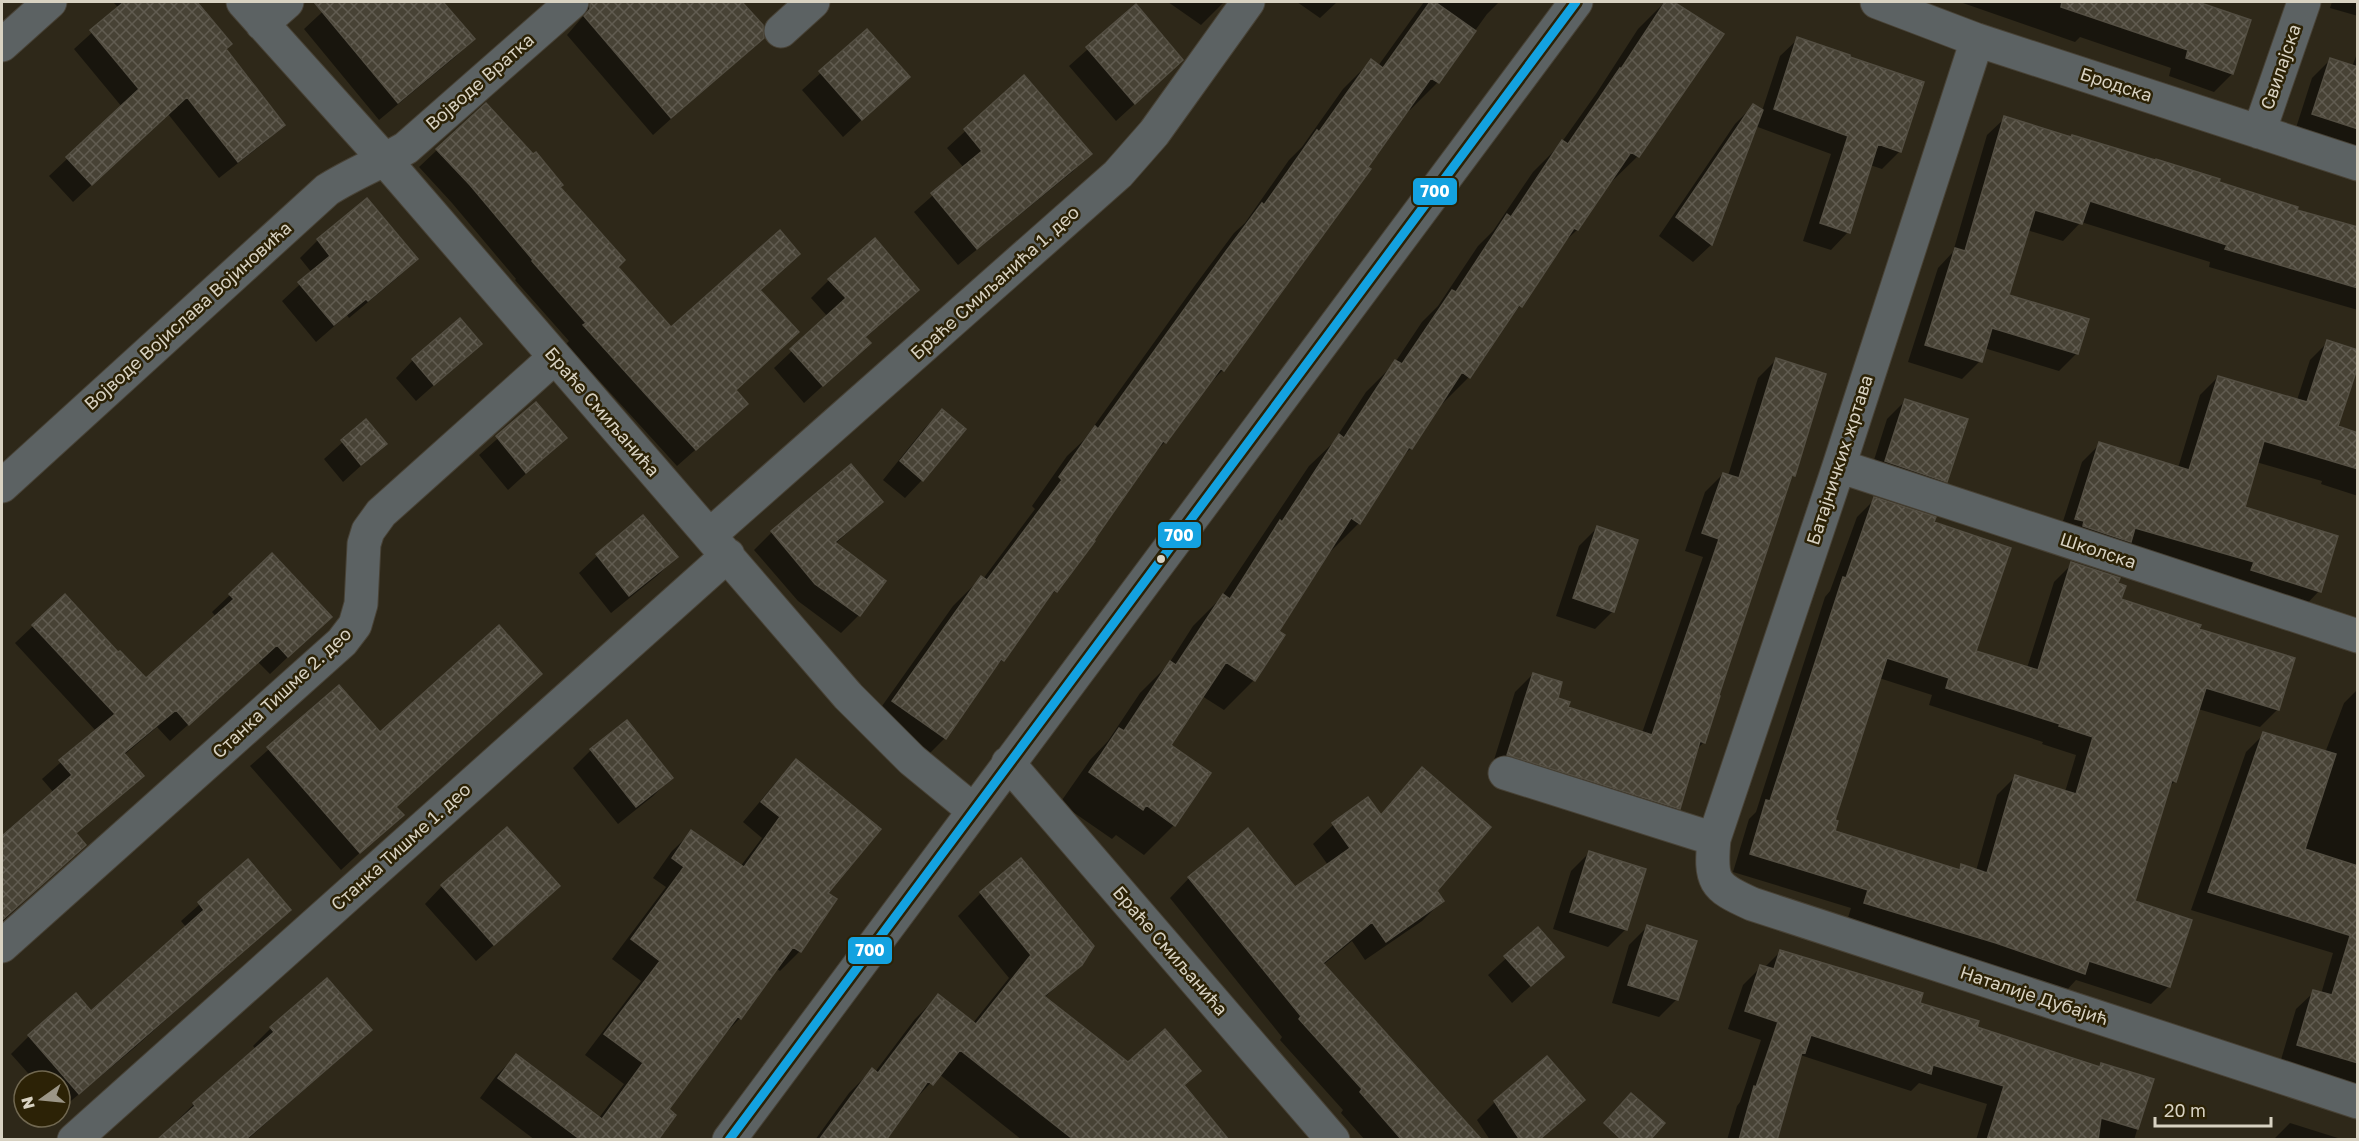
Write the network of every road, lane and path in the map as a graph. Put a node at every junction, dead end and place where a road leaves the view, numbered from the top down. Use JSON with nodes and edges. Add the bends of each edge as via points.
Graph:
{"nodes":[{"id":1,"x":50,"y":2,"type":"edge"},
{"id":2,"x":287,"y":2,"type":"edge"},
{"id":3,"x":572,"y":2,"type":"edge"},
{"id":4,"x":813,"y":2,"type":"edge"},
{"id":5,"x":1248,"y":2,"type":"edge"},
{"id":6,"x":1576,"y":2,"type":"edge"},
{"id":7,"x":1876,"y":2,"type":"edge"},
{"id":8,"x":2304,"y":2,"type":"edge"},
{"id":9,"x":252,"y":13,"type":"edge"},
{"id":10,"x":781,"y":31,"type":"dead end"},
{"id":11,"x":1977,"y":40,"type":"junction"},
{"id":12,"x":2,"y":45,"type":"edge"},
{"id":13,"x":2259,"y":132,"type":"junction"},
{"id":14,"x":385,"y":160,"type":"junction"},
{"id":15,"x":2358,"y":164,"type":"edge"},
{"id":16,"x":554,"y":358,"type":"junction"},
{"id":17,"x":1839,"y":466,"type":"junction"},
{"id":18,"x":2,"y":486,"type":"edge"},
{"id":19,"x":719,"y":545,"type":"junction"},
{"id":20,"x":2358,"y":636,"type":"edge"},
{"id":21,"x":1008,"y":763,"type":"junction"},
{"id":22,"x":1505,"y":773,"type":"dead end"},
{"id":23,"x":972,"y":810,"type":"junction"},
{"id":24,"x":1714,"y":838,"type":"junction"},
{"id":25,"x":1715,"y":880,"type":"joint"},
{"id":26,"x":2,"y":946,"type":"edge"},
{"id":27,"x":2358,"y":1102,"type":"edge"},
{"id":28,"x":74,"y":1140,"type":"edge"},
{"id":29,"x":729,"y":1140,"type":"edge"},
{"id":30,"x":1333,"y":1140,"type":"edge"}],
"edges":[{"from":1,"to":12,"type":"street"},
{"from":2,"to":9,"type":"street"},
{"from":3,"to":14,"type":"street","name":"Војводе Вратка","via":[[406,148]]},
{"from":4,"to":10,"type":"street"},
{"from":5,"to":19,"type":"street","name":"Браће Смиљанића 1. део","via":[[1154,133],[1118,174]]},
{"from":6,"to":21,"type":"street"},
{"from":7,"to":11,"type":"street","name":"Бродска"},
{"from":8,"to":13,"type":"street","name":"Свилајска"},
{"from":9,"to":14,"type":"street","name":"Браће Смиљанића"},
{"from":11,"to":13,"type":"street","name":"Бродска"},
{"from":11,"to":17,"type":"street","name":"Батајничких жртава"},
{"from":13,"to":15,"type":"street","name":"Бродска"},
{"from":14,"to":16,"type":"street","name":"Браће Смиљанића"},
{"from":14,"to":18,"type":"street","name":"Војводе Војислава Војиновића","via":[[357,171],[327,190]]},
{"from":16,"to":19,"type":"street","name":"Браће Смиљанића"},
{"from":16,"to":26,"type":"street","name":"Станка Тишме 2. део","via":[[381,513],[364,544],[362,604],[355,626],[342,642]]},
{"from":17,"to":20,"type":"street","name":"Школска"},
{"from":17,"to":24,"type":"street","name":"Батајничких жртава"},
{"from":19,"to":23,"type":"street","name":"Браће Смиљанића","via":[[848,696],[912,760]]},
{"from":19,"to":28,"type":"street","name":"Станка Тишме 1. део"},
{"from":21,"to":23,"type":"street"},
{"from":21,"to":30,"type":"street","name":"Браће Смиљанића"},
{"from":22,"to":24,"type":"street"},
{"from":23,"to":29,"type":"street"},
{"from":24,"to":25,"type":"street","name":"Батајничких жртава"},
{"from":25,"to":27,"type":"street","name":"Наталије Дубајић","via":[[1728,893],[1752,904]]}]}
